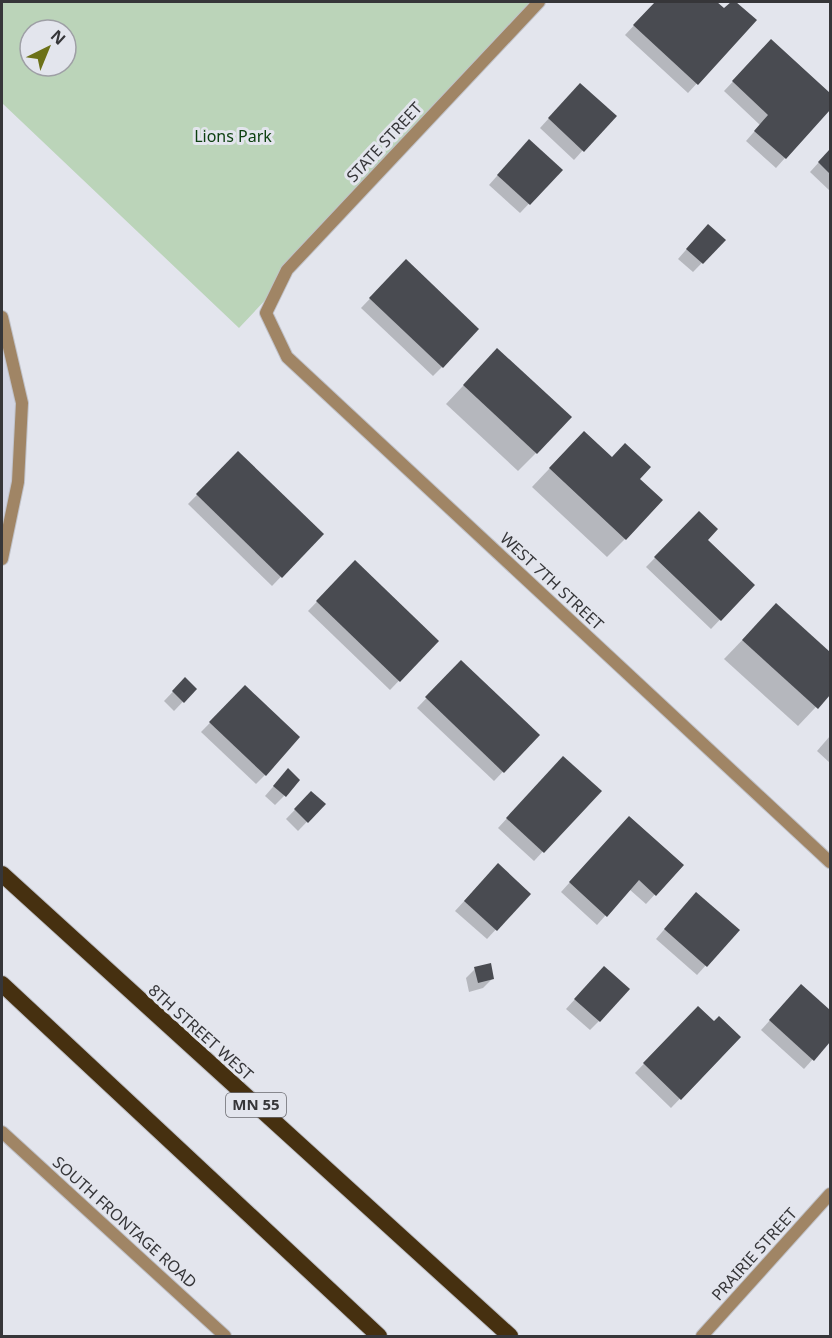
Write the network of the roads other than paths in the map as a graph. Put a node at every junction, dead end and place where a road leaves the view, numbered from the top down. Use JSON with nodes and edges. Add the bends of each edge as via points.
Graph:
{"nodes":[{"id":1,"x":539,"y":2,"type":"edge"},
{"id":2,"x":266,"y":313,"type":"joint"},
{"id":3,"x":2,"y":317,"type":"edge"},
{"id":4,"x":2,"y":559,"type":"edge"},
{"id":5,"x":831,"y":862,"type":"edge"},
{"id":6,"x":2,"y":874,"type":"edge"},
{"id":7,"x":2,"y":984,"type":"edge"},
{"id":8,"x":2,"y":1132,"type":"edge"},
{"id":9,"x":831,"y":1194,"type":"edge"},
{"id":10,"x":225,"y":1336,"type":"edge"},
{"id":11,"x":379,"y":1336,"type":"edge"},
{"id":12,"x":510,"y":1336,"type":"edge"},
{"id":13,"x":702,"y":1336,"type":"edge"}],
"edges":[{"from":1,"to":2,"type":"street","name":"STATE STREET","via":[[287,270]]},
{"from":2,"to":5,"type":"street","name":"WEST 7TH STREET","via":[[287,357]]},
{"from":3,"to":4,"type":"street","via":[[22,403],[18,482]]},
{"from":6,"to":12,"type":"highway","name":"8TH STREET WEST","number":"MN 55"},
{"from":7,"to":11,"type":"highway"},
{"from":8,"to":10,"type":"street","name":"SOUTH FRONTAGE ROAD"},
{"from":9,"to":13,"type":"street","name":"PRAIRIE STREET"}]}
